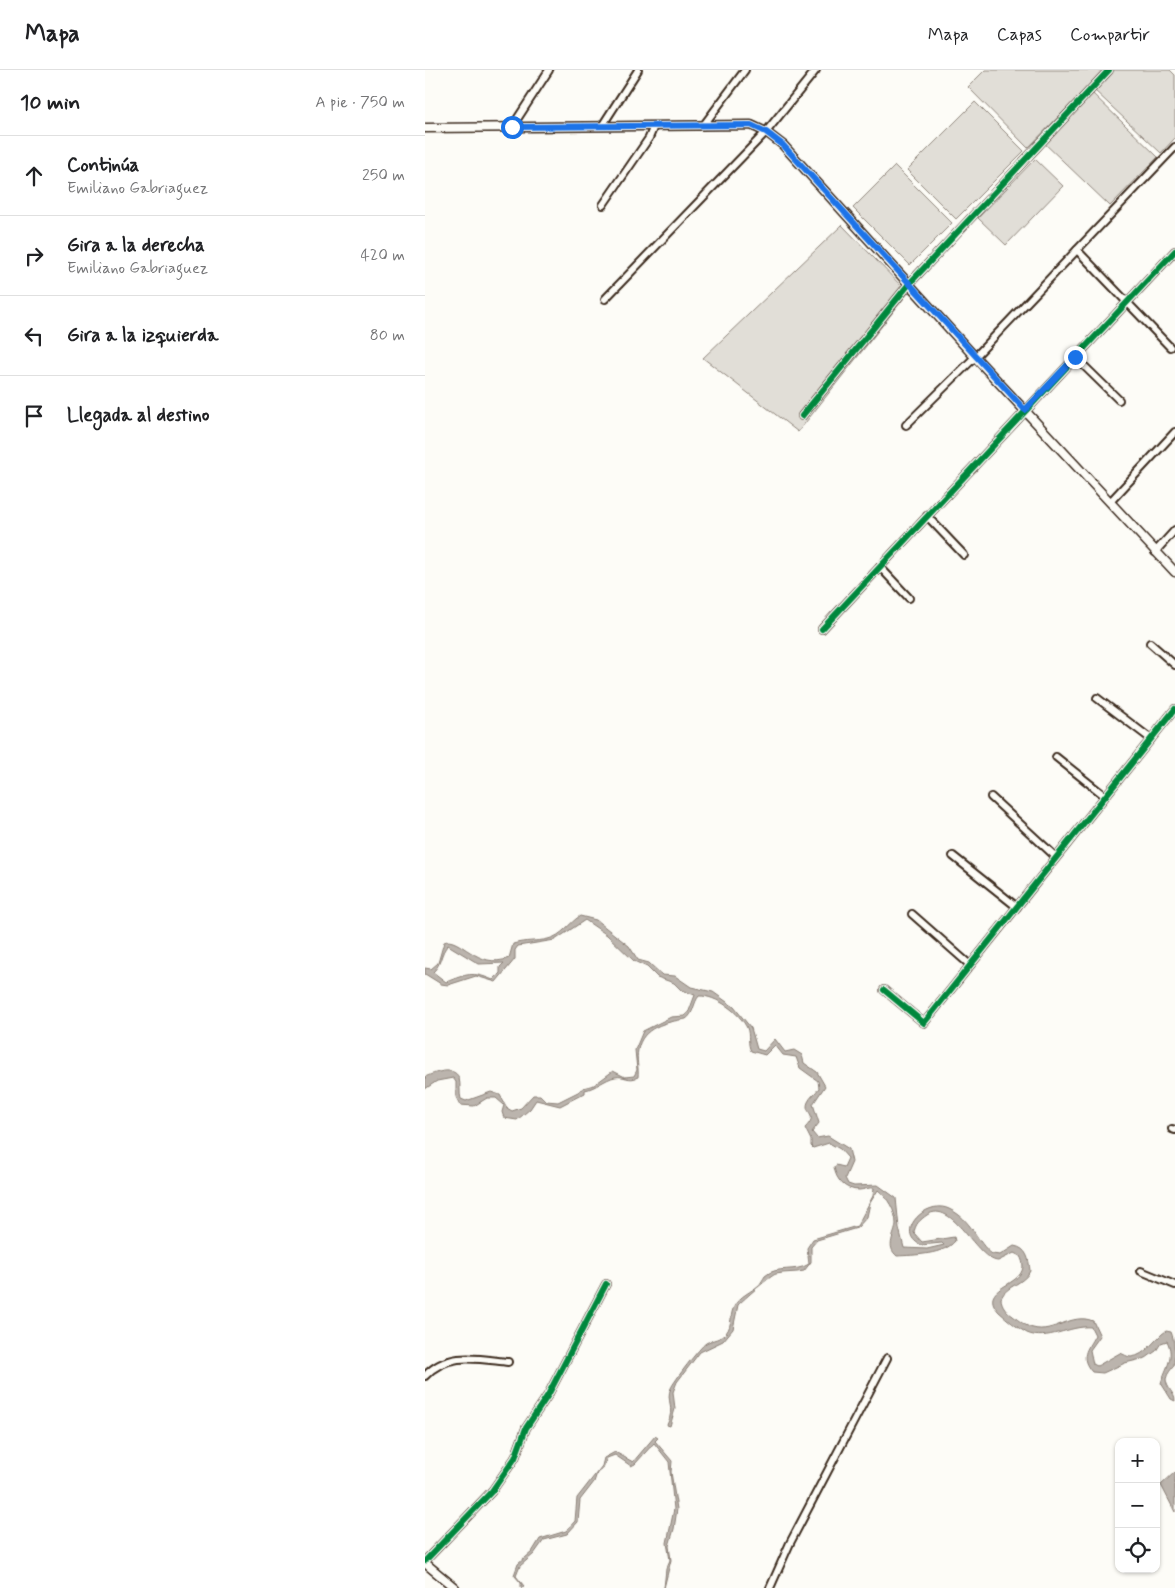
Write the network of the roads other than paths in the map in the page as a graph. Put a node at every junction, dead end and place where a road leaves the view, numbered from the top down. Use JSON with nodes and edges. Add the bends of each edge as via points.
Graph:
{"nodes":[{"id":1,"x":549,"y":70,"type":"edge"},
{"id":2,"x":638,"y":70,"type":"edge"},
{"id":3,"x":745,"y":70,"type":"edge"},
{"id":4,"x":816,"y":70,"type":"edge"},
{"id":5,"x":1109,"y":70,"type":"edge"},
{"id":6,"x":601,"y":126,"type":"junction"},
{"id":7,"x":654,"y":126,"type":"junction"},
{"id":8,"x":703,"y":126,"type":"junction"},
{"id":9,"x":512,"y":127,"type":"junction"},
{"id":10,"x":425,"y":128,"type":"edge"},
{"id":11,"x":766,"y":132,"type":"junction"},
{"id":12,"x":1175,"y":147,"type":"edge"},
{"id":13,"x":603,"y":205,"type":"dead end"},
{"id":14,"x":1077,"y":250,"type":"junction"},
{"id":15,"x":1175,"y":250,"type":"edge"},
{"id":16,"x":909,"y":284,"type":"junction"},
{"id":17,"x":605,"y":299,"type":"dead end"},
{"id":18,"x":1126,"y":302,"type":"junction"},
{"id":19,"x":1170,"y":346,"type":"dead end"},
{"id":20,"x":975,"y":357,"type":"junction"},
{"id":21,"x":1075,"y":357,"type":"junction"},
{"id":22,"x":1119,"y":400,"type":"dead end"},
{"id":23,"x":1025,"y":410,"type":"junction"},
{"id":24,"x":802,"y":416,"type":"dead end"},
{"id":25,"x":906,"y":425,"type":"dead end"},
{"id":26,"x":1175,"y":432,"type":"edge"},
{"id":27,"x":1109,"y":502,"type":"junction"},
{"id":28,"x":927,"y":516,"type":"junction"},
{"id":29,"x":1175,"y":530,"type":"edge"},
{"id":30,"x":1155,"y":552,"type":"junction"},
{"id":31,"x":964,"y":556,"type":"dead end"},
{"id":32,"x":880,"y":567,"type":"junction"},
{"id":33,"x":1175,"y":572,"type":"edge"},
{"id":34,"x":909,"y":598,"type":"dead end"},
{"id":35,"x":822,"y":628,"type":"dead end"},
{"id":36,"x":1150,"y":643,"type":"dead end"},
{"id":37,"x":1175,"y":666,"type":"edge"},
{"id":38,"x":1097,"y":698,"type":"dead end"},
{"id":39,"x":1175,"y":709,"type":"edge"},
{"id":40,"x":1151,"y":739,"type":"junction"},
{"id":41,"x":1056,"y":757,"type":"dead end"},
{"id":42,"x":991,"y":796,"type":"dead end"},
{"id":43,"x":1105,"y":796,"type":"junction"},
{"id":44,"x":953,"y":856,"type":"dead end"},
{"id":45,"x":1056,"y":857,"type":"junction"},
{"id":46,"x":1017,"y":906,"type":"junction"},
{"id":47,"x":912,"y":914,"type":"dead end"},
{"id":48,"x":970,"y":965,"type":"junction"},
{"id":49,"x":884,"y":990,"type":"dead end"},
{"id":50,"x":1141,"y":1271,"type":"dead end"},
{"id":51,"x":606,"y":1284,"type":"dead end"},
{"id":52,"x":1175,"y":1284,"type":"edge"},
{"id":53,"x":887,"y":1358,"type":"dead end"},
{"id":54,"x":508,"y":1362,"type":"dead end"},
{"id":55,"x":425,"y":1376,"type":"edge"},
{"id":56,"x":425,"y":1562,"type":"edge"},
{"id":57,"x":455,"y":1588,"type":"edge"},
{"id":58,"x":770,"y":1588,"type":"edge"}],
"edges":[{"from":1,"to":9,"type":"street"},
{"from":2,"to":6,"type":"street"},
{"from":3,"to":8,"type":"street"},
{"from":4,"to":11,"type":"street"},
{"from":5,"to":16,"type":"street"},
{"from":6,"to":7,"type":"main road"},
{"from":6,"to":9,"type":"main road"},
{"from":7,"to":8,"type":"main road"},
{"from":7,"to":13,"type":"street"},
{"from":8,"to":11,"type":"main road","via":[[751,125]]},
{"from":9,"to":10,"type":"main road"},
{"from":11,"to":16,"type":"main road","via":[[783,145]]},
{"from":11,"to":17,"type":"street"},
{"from":12,"to":14,"type":"street"},
{"from":14,"to":18,"type":"street"},
{"from":14,"to":20,"type":"street"},
{"from":15,"to":18,"type":"street"},
{"from":16,"to":20,"type":"main road"},
{"from":16,"to":24,"type":"street"},
{"from":18,"to":19,"type":"street"},
{"from":18,"to":21,"type":"street"},
{"from":20,"to":23,"type":"main road"},
{"from":20,"to":25,"type":"street"},
{"from":21,"to":22,"type":"street"},
{"from":21,"to":23,"type":"street"},
{"from":23,"to":27,"type":"main road"},
{"from":23,"to":28,"type":"street"},
{"from":26,"to":27,"type":"street"},
{"from":27,"to":30,"type":"main road"},
{"from":28,"to":31,"type":"street"},
{"from":28,"to":32,"type":"street"},
{"from":29,"to":30,"type":"street"},
{"from":30,"to":33,"type":"main road"},
{"from":32,"to":34,"type":"street"},
{"from":32,"to":35,"type":"street"},
{"from":36,"to":37,"type":"street"},
{"from":38,"to":40,"type":"street"},
{"from":39,"to":40,"type":"street"},
{"from":40,"to":43,"type":"street"},
{"from":41,"to":43,"type":"street"},
{"from":42,"to":45,"type":"street"},
{"from":43,"to":45,"type":"street"},
{"from":44,"to":46,"type":"street"},
{"from":45,"to":46,"type":"street"},
{"from":46,"to":48,"type":"street"},
{"from":47,"to":48,"type":"street"},
{"from":48,"to":49,"type":"street","via":[[924,1022]]},
{"from":50,"to":52,"type":"street"},
{"from":51,"to":56,"type":"street","via":[[548,1395],[526,1428],[515,1458],[492,1491]]},
{"from":53,"to":58,"type":"street","via":[[790,1543]]},
{"from":54,"to":55,"type":"street","via":[[461,1358],[433,1368]]},
{"from":56,"to":57,"type":"main road"}]}
